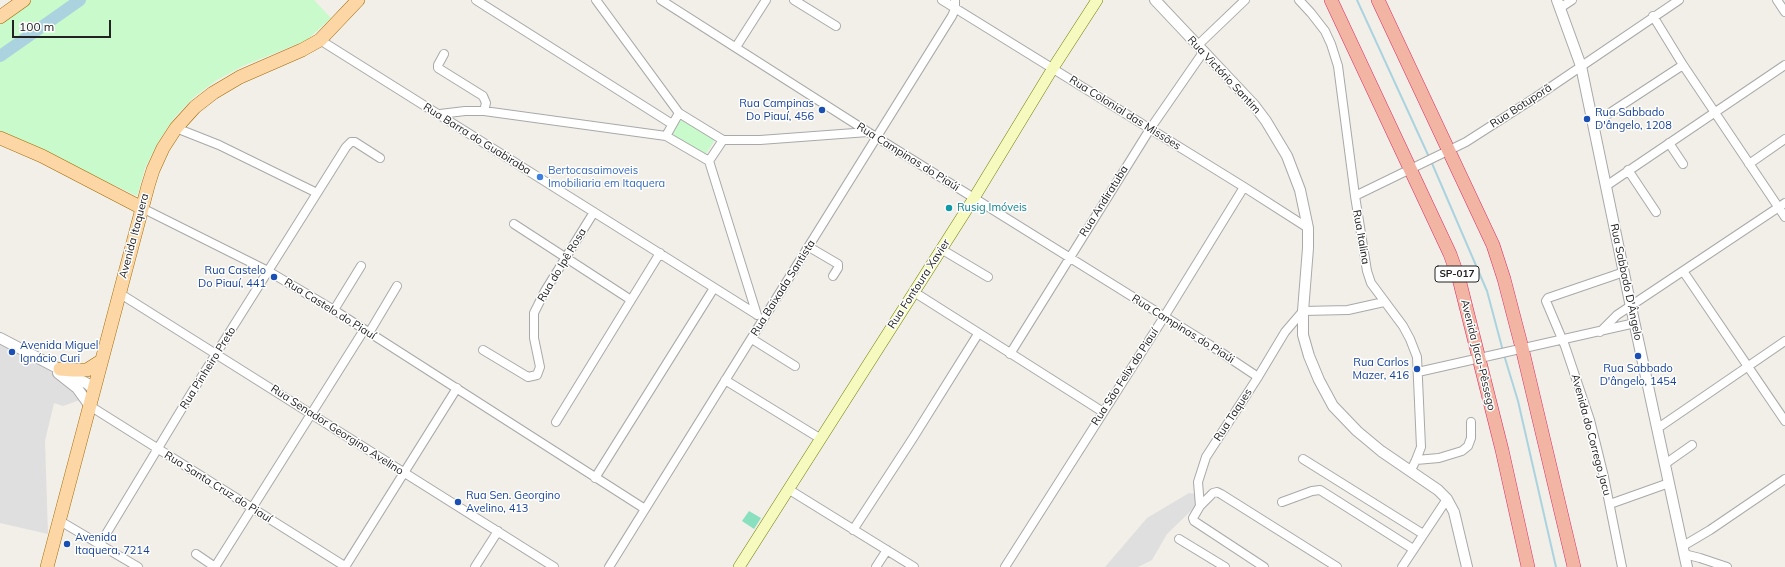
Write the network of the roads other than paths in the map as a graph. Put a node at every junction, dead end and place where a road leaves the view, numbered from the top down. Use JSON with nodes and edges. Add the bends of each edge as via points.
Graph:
{"nodes":[{"id":1,"x":24,"y":0,"type":"edge"},
{"id":2,"x":358,"y":0,"type":"edge"},
{"id":3,"x":476,"y":0,"type":"edge"},
{"id":4,"x":596,"y":0,"type":"edge"},
{"id":5,"x":661,"y":0,"type":"edge"},
{"id":6,"x":766,"y":0,"type":"edge"},
{"id":7,"x":794,"y":0,"type":"edge"},
{"id":8,"x":942,"y":0,"type":"edge"},
{"id":9,"x":955,"y":0,"type":"edge"},
{"id":10,"x":1097,"y":0,"type":"edge"},
{"id":11,"x":1155,"y":0,"type":"edge"},
{"id":12,"x":1245,"y":0,"type":"edge"},
{"id":13,"x":1299,"y":0,"type":"edge"},
{"id":14,"x":1331,"y":0,"type":"edge"},
{"id":15,"x":1378,"y":0,"type":"edge"},
{"id":16,"x":1572,"y":0,"type":"edge"},
{"id":17,"x":1679,"y":0,"type":"edge"},
{"id":18,"x":1777,"y":0,"type":"edge"},
{"id":19,"x":1558,"y":4,"type":"edge"},
{"id":20,"x":955,"y":9,"type":"junction"},
{"id":21,"x":1785,"y":12,"type":"edge"},
{"id":22,"x":1653,"y":16,"type":"junction"},
{"id":23,"x":0,"y":17,"type":"edge"},
{"id":24,"x":836,"y":26,"type":"dead end"},
{"id":25,"x":320,"y":40,"type":"junction"},
{"id":26,"x":736,"y":47,"type":"junction"},
{"id":27,"x":1201,"y":48,"type":"junction"},
{"id":28,"x":444,"y":54,"type":"dead end"},
{"id":29,"x":1683,"y":65,"type":"junction"},
{"id":30,"x":1785,"y":65,"type":"edge"},
{"id":31,"x":1581,"y":66,"type":"junction"},
{"id":32,"x":1053,"y":68,"type":"junction"},
{"id":33,"x":484,"y":111,"type":"junction"},
{"id":34,"x":1714,"y":112,"type":"junction"},
{"id":35,"x":679,"y":113,"type":"junction"},
{"id":36,"x":440,"y":114,"type":"junction"},
{"id":37,"x":672,"y":124,"type":"junction"},
{"id":38,"x":1593,"y":124,"type":"junction"},
{"id":39,"x":176,"y":128,"type":"junction"},
{"id":40,"x":1150,"y":129,"type":"junction"},
{"id":41,"x":868,"y":132,"type":"junction"},
{"id":42,"x":666,"y":136,"type":"junction"},
{"id":43,"x":0,"y":138,"type":"edge"},
{"id":44,"x":877,"y":138,"type":"junction"},
{"id":45,"x":1785,"y":139,"type":"edge"},
{"id":46,"x":724,"y":140,"type":"junction"},
{"id":47,"x":1669,"y":143,"type":"junction"},
{"id":48,"x":1444,"y":153,"type":"junction"},
{"id":49,"x":380,"y":158,"type":"dead end"},
{"id":50,"x":709,"y":162,"type":"junction"},
{"id":51,"x":1683,"y":164,"type":"dead end"},
{"id":52,"x":1749,"y":164,"type":"junction"},
{"id":53,"x":1415,"y":168,"type":"junction"},
{"id":54,"x":1628,"y":170,"type":"junction"},
{"id":55,"x":1244,"y":186,"type":"junction"},
{"id":56,"x":1606,"y":186,"type":"junction"},
{"id":57,"x":317,"y":193,"type":"junction"},
{"id":58,"x":1355,"y":196,"type":"junction"},
{"id":59,"x":974,"y":198,"type":"junction"},
{"id":60,"x":1782,"y":205,"type":"edge"},
{"id":61,"x":142,"y":208,"type":"junction"},
{"id":62,"x":594,"y":212,"type":"junction"},
{"id":63,"x":1656,"y":212,"type":"dead end"},
{"id":64,"x":1785,"y":217,"type":"edge"},
{"id":65,"x":514,"y":224,"type":"dead end"},
{"id":66,"x":1308,"y":228,"type":"junction"},
{"id":67,"x":809,"y":247,"type":"junction"},
{"id":68,"x":941,"y":249,"type":"junction"},
{"id":69,"x":660,"y":254,"type":"junction"},
{"id":70,"x":566,"y":258,"type":"junction"},
{"id":71,"x":1069,"y":258,"type":"junction"},
{"id":72,"x":361,"y":266,"type":"dead end"},
{"id":73,"x":268,"y":271,"type":"junction"},
{"id":74,"x":1683,"y":271,"type":"junction"},
{"id":75,"x":1624,"y":272,"type":"junction"},
{"id":76,"x":833,"y":276,"type":"dead end"},
{"id":77,"x":988,"y":277,"type":"dead end"},
{"id":78,"x":397,"y":286,"type":"dead end"},
{"id":79,"x":714,"y":288,"type":"junction"},
{"id":80,"x":914,"y":292,"type":"junction"},
{"id":81,"x":119,"y":293,"type":"junction"},
{"id":82,"x":631,"y":300,"type":"junction"},
{"id":83,"x":1384,"y":302,"type":"junction"},
{"id":84,"x":1631,"y":307,"type":"junction"},
{"id":85,"x":334,"y":310,"type":"junction"},
{"id":86,"x":1303,"y":311,"type":"junction"},
{"id":87,"x":756,"y":314,"type":"junction"},
{"id":88,"x":1164,"y":317,"type":"junction"},
{"id":89,"x":763,"y":321,"type":"junction"},
{"id":90,"x":1635,"y":323,"type":"junction"},
{"id":91,"x":366,"y":332,"type":"junction"},
{"id":92,"x":1600,"y":332,"type":"junction"},
{"id":93,"x":978,"y":334,"type":"junction"},
{"id":94,"x":0,"y":338,"type":"edge"},
{"id":95,"x":752,"y":339,"type":"junction"},
{"id":96,"x":1563,"y":340,"type":"junction"},
{"id":97,"x":1785,"y":341,"type":"edge"},
{"id":98,"x":1518,"y":349,"type":"junction"},
{"id":99,"x":483,"y":350,"type":"dead end"},
{"id":100,"x":216,"y":354,"type":"junction"},
{"id":101,"x":1010,"y":354,"type":"junction"},
{"id":102,"x":1480,"y":359,"type":"junction"},
{"id":103,"x":101,"y":361,"type":"junction"},
{"id":104,"x":46,"y":362,"type":"junction"},
{"id":105,"x":795,"y":366,"type":"dead end"},
{"id":106,"x":1747,"y":366,"type":"junction"},
{"id":107,"x":60,"y":368,"type":"junction"},
{"id":108,"x":1418,"y":372,"type":"junction"},
{"id":109,"x":1258,"y":377,"type":"junction"},
{"id":110,"x":725,"y":380,"type":"junction"},
{"id":111,"x":457,"y":388,"type":"junction"},
{"id":112,"x":94,"y":391,"type":"junction"},
{"id":113,"x":90,"y":406,"type":"junction"},
{"id":114,"x":1103,"y":412,"type":"junction"},
{"id":115,"x":312,"y":414,"type":"junction"},
{"id":116,"x":1785,"y":421,"type":"edge"},
{"id":117,"x":556,"y":422,"type":"dead end"},
{"id":118,"x":1471,"y":422,"type":"dead end"},
{"id":119,"x":1658,"y":428,"type":"junction"},
{"id":120,"x":821,"y":439,"type":"junction"},
{"id":121,"x":1692,"y":445,"type":"dead end"},
{"id":122,"x":158,"y":450,"type":"junction"},
{"id":123,"x":1303,"y":460,"type":"dead end"},
{"id":124,"x":1416,"y":460,"type":"junction"},
{"id":125,"x":1665,"y":464,"type":"junction"},
{"id":126,"x":1411,"y":470,"type":"junction"},
{"id":127,"x":404,"y":472,"type":"junction"},
{"id":128,"x":595,"y":478,"type":"junction"},
{"id":129,"x":1785,"y":479,"type":"edge"},
{"id":130,"x":1669,"y":483,"type":"junction"},
{"id":131,"x":788,"y":489,"type":"junction"},
{"id":132,"x":1447,"y":499,"type":"junction"},
{"id":133,"x":1282,"y":502,"type":"dead end"},
{"id":134,"x":1610,"y":504,"type":"junction"},
{"id":135,"x":1200,"y":506,"type":"junction"},
{"id":136,"x":645,"y":508,"type":"junction"},
{"id":137,"x":252,"y":509,"type":"junction"},
{"id":138,"x":60,"y":520,"type":"junction"},
{"id":139,"x":853,"y":530,"type":"junction"},
{"id":140,"x":498,"y":531,"type":"junction"},
{"id":141,"x":1423,"y":534,"type":"junction"},
{"id":142,"x":1179,"y":539,"type":"dead end"},
{"id":143,"x":100,"y":544,"type":"junction"},
{"id":144,"x":1413,"y":549,"type":"junction"},
{"id":145,"x":887,"y":550,"type":"junction"},
{"id":146,"x":1683,"y":550,"type":"junction"},
{"id":147,"x":196,"y":554,"type":"dead end"},
{"id":148,"x":48,"y":567,"type":"edge"},
{"id":149,"x":138,"y":567,"type":"edge"},
{"id":150,"x":215,"y":567,"type":"edge"},
{"id":151,"x":346,"y":567,"type":"edge"},
{"id":152,"x":475,"y":567,"type":"edge"},
{"id":153,"x":554,"y":567,"type":"edge"},
{"id":154,"x":609,"y":567,"type":"edge"},
{"id":155,"x":739,"y":567,"type":"edge"},
{"id":156,"x":876,"y":567,"type":"edge"},
{"id":157,"x":914,"y":567,"type":"edge"},
{"id":158,"x":1005,"y":567,"type":"edge"},
{"id":159,"x":1225,"y":567,"type":"edge"},
{"id":160,"x":1264,"y":567,"type":"edge"},
{"id":161,"x":1337,"y":567,"type":"edge"},
{"id":162,"x":1402,"y":567,"type":"edge"},
{"id":163,"x":1467,"y":567,"type":"edge"},
{"id":164,"x":1528,"y":567,"type":"edge"},
{"id":165,"x":1574,"y":567,"type":"edge"},
{"id":166,"x":1622,"y":567,"type":"edge"},
{"id":167,"x":1687,"y":567,"type":"edge"},
{"id":168,"x":1727,"y":567,"type":"edge"}],
"edges":[{"from":1,"to":23,"type":"main road"},
{"from":2,"to":25,"type":"main road","name":"Avenida Itaquera"},
{"from":3,"to":37,"type":"street"},
{"from":4,"to":35,"type":"street"},
{"from":5,"to":26,"type":"street","name":"Rua Campinas do Piaúi"},
{"from":6,"to":26,"type":"street"},
{"from":7,"to":24,"type":"street"},
{"from":8,"to":20,"type":"street","name":"Rua Colonial das Missões"},
{"from":9,"to":20,"type":"street"},
{"from":10,"to":32,"type":"main road","name":"Rua Fontoura Xavier"},
{"from":11,"to":27,"type":"street","name":"Rua Victório Santim"},
{"from":12,"to":27,"type":"street","name":"Rua Andiratuba"},
{"from":13,"to":58,"type":"street","name":"Rua Italina","via":[[1325,32],[1338,66]]},
{"from":14,"to":53,"type":"highway","name":"Avenida Jacu-Pêssego","number":"SP-017"},
{"from":15,"to":48,"type":"highway"},
{"from":16,"to":19,"type":"street"},
{"from":17,"to":22,"type":"street","name":"Rua Botuporã"},
{"from":18,"to":21,"type":"street"},
{"from":19,"to":31,"type":"street","name":"Rua Sabbado D'Ângelo"},
{"from":20,"to":32,"type":"street","name":"Rua Colonial das Missões"},
{"from":20,"to":44,"type":"street","name":"Rua Baixada Santista"},
{"from":22,"to":29,"type":"street"},
{"from":22,"to":31,"type":"street","name":"Rua Botuporã"},
{"from":25,"to":36,"type":"street","name":"Rua Barra do Guabiraba"},
{"from":25,"to":39,"type":"main road","name":"Avenida Itaquera","via":[[240,77],[213,93],[195,107]]},
{"from":26,"to":41,"type":"street","name":"Rua Campinas do Piaúi"},
{"from":27,"to":40,"type":"street","name":"Rua Andiratuba"},
{"from":27,"to":66,"type":"street","name":"Rua Victório Santim","via":[[1254,105],[1278,140],[1294,171]]},
{"from":28,"to":33,"type":"street","via":[[438,68],[483,96],[486,103]]},
{"from":29,"to":34,"type":"street"},
{"from":29,"to":38,"type":"street"},
{"from":30,"to":34,"type":"street"},
{"from":31,"to":38,"type":"street","name":"Rua Sabbado D'Ângelo"},
{"from":31,"to":48,"type":"street","name":"Rua Botuporã","via":[[1501,120]]},
{"from":32,"to":40,"type":"street","name":"Rua Colonial das Missões"},
{"from":32,"to":59,"type":"main road","name":"Rua Fontoura Xavier"},
{"from":33,"to":36,"type":"street"},
{"from":33,"to":42,"type":"street"},
{"from":34,"to":47,"type":"street"},
{"from":34,"to":52,"type":"street"},
{"from":35,"to":37,"type":"street"},
{"from":35,"to":46,"type":"street"},
{"from":36,"to":62,"type":"street","name":"Rua Barra do Guabiraba"},
{"from":37,"to":42,"type":"street"},
{"from":38,"to":56,"type":"street","name":"Rua Sabbado D'Ângelo"},
{"from":39,"to":57,"type":"street","via":[[219,145]]},
{"from":39,"to":61,"type":"main road","name":"Avenida Itaquera","via":[[158,158]]},
{"from":40,"to":55,"type":"street","name":"Rua Colonial das Missões"},
{"from":40,"to":71,"type":"street","name":"Rua Andiratuba"},
{"from":41,"to":44,"type":"street","name":"Rua Campinas do Piaúi"},
{"from":41,"to":46,"type":"street"},
{"from":42,"to":50,"type":"street"},
{"from":43,"to":61,"type":"main road","name":"Rua Castelo do Piauí","via":[[42,156]]},
{"from":44,"to":59,"type":"street","name":"Rua Campinas do Piaúi"},
{"from":44,"to":67,"type":"street","name":"Rua Baixada Santista"},
{"from":45,"to":52,"type":"street"},
{"from":46,"to":50,"type":"street"},
{"from":47,"to":51,"type":"street"},
{"from":47,"to":54,"type":"street"},
{"from":48,"to":53,"type":"street","name":"Rua Botuporã"},
{"from":48,"to":98,"type":"highway","via":[[1493,245],[1504,279]]},
{"from":49,"to":57,"type":"street","name":"Rua Pinheiro Preto","via":[[352,142],[346,147]]},
{"from":50,"to":87,"type":"street"},
{"from":52,"to":60,"type":"street"},
{"from":53,"to":58,"type":"street","name":"Rua Botuporã"},
{"from":53,"to":102,"type":"highway","name":"Avenida Jacu-Pêssego","number":"SP-017","via":[[1459,279]]},
{"from":54,"to":56,"type":"street"},
{"from":54,"to":63,"type":"street"},
{"from":55,"to":66,"type":"street","name":"Rua Colonial das Missões"},
{"from":55,"to":88,"type":"street","name":"Rua São Felix do Piauí"},
{"from":56,"to":75,"type":"street","name":"Rua Sabbado D'Ângelo"},
{"from":57,"to":73,"type":"street","name":"Rua Pinheiro Preto"},
{"from":58,"to":83,"type":"street","name":"Rua Italina","via":[[1367,271],[1371,283]]},
{"from":59,"to":68,"type":"main road","name":"Rua Fontoura Xavier"},
{"from":59,"to":71,"type":"street","name":"Rua Campinas do Piaúi"},
{"from":60,"to":64,"type":"street"},
{"from":60,"to":74,"type":"street"},
{"from":61,"to":73,"type":"street","name":"Rua Castelo do Piauí"},
{"from":61,"to":81,"type":"main road","name":"Avenida Itaquera"},
{"from":62,"to":69,"type":"street","name":"Rua Barra do Guabiraba"},
{"from":62,"to":70,"type":"street","name":"Rua do Ipê Rosa"},
{"from":65,"to":70,"type":"street"},
{"from":66,"to":86,"type":"street","name":"Rua Victório Santim"},
{"from":67,"to":76,"type":"street","via":[[838,264]]},
{"from":67,"to":89,"type":"street","name":"Rua Baixada Santista"},
{"from":68,"to":77,"type":"street"},
{"from":68,"to":80,"type":"main road","name":"Rua Fontoura Xavier"},
{"from":69,"to":79,"type":"street","name":"Rua Barra do Guabiraba"},
{"from":69,"to":82,"type":"street"},
{"from":70,"to":82,"type":"street"},
{"from":70,"to":99,"type":"street","name":"Rua do Ipê Rosa","via":[[534,313],[534,338],[540,367],[537,375],[528,377]]},
{"from":71,"to":88,"type":"street","name":"Rua Campinas do Piaúi"},
{"from":71,"to":101,"type":"street","name":"Rua Andiratuba"},
{"from":72,"to":85,"type":"street"},
{"from":73,"to":85,"type":"street","name":"Rua Castelo do Piauí"},
{"from":73,"to":100,"type":"street","name":"Rua Pinheiro Preto"},
{"from":74,"to":84,"type":"street"},
{"from":74,"to":106,"type":"street"},
{"from":75,"to":84,"type":"street","name":"Rua Sabbado D'Ângelo"},
{"from":75,"to":96,"type":"street","name":"Avenida do Corrego Jacu","via":[[1548,298],[1547,306]]},
{"from":78,"to":91,"type":"street"},
{"from":79,"to":87,"type":"street","name":"Rua Barra do Guabiraba"},
{"from":79,"to":128,"type":"street"},
{"from":80,"to":93,"type":"street"},
{"from":80,"to":120,"type":"main road","name":"Rua Fontoura Xavier"},
{"from":81,"to":100,"type":"street","name":"Rua Senador Georgino Avelino"},
{"from":81,"to":103,"type":"main road","name":"Avenida Itaquera"},
{"from":82,"to":117,"type":"street"},
{"from":83,"to":86,"type":"street","via":[[1341,311]]},
{"from":83,"to":108,"type":"street","name":"Rua Italina","via":[[1410,339],[1417,357]]},
{"from":84,"to":90,"type":"street","name":"Rua Sabbado D'Ângelo"},
{"from":84,"to":92,"type":"street","via":[[1617,315]]},
{"from":85,"to":91,"type":"street","name":"Rua Castelo do Piauí"},
{"from":86,"to":109,"type":"street","name":"Rua Taques","via":[[1285,332]]},
{"from":86,"to":126,"type":"street","name":"Rua Victório Santim","via":[[1305,344],[1319,380],[1334,406],[1357,431],[1381,451]]},
{"from":87,"to":89,"type":"street"},
{"from":88,"to":109,"type":"street","name":"Rua Campinas do Piaúi"},
{"from":88,"to":114,"type":"street","name":"Rua São Felix do Piauí"},
{"from":89,"to":95,"type":"street","name":"Rua Baixada Santista"},
{"from":90,"to":92,"type":"street"},
{"from":90,"to":119,"type":"street","name":"Rua Sabbado D'Ângelo"},
{"from":91,"to":111,"type":"street","name":"Rua Castelo do Piauí"},
{"from":91,"to":115,"type":"street"},
{"from":92,"to":96,"type":"street"},
{"from":93,"to":101,"type":"street"},
{"from":93,"to":139,"type":"street"},
{"from":94,"to":104,"type":"street"},
{"from":95,"to":105,"type":"street"},
{"from":95,"to":110,"type":"street","name":"Rua Baixada Santista"},
{"from":96,"to":98,"type":"street"},
{"from":96,"to":134,"type":"street","name":"Avenida do Corrego Jacu","via":[[1590,420]]},
{"from":97,"to":106,"type":"street"},
{"from":98,"to":102,"type":"street"},
{"from":98,"to":165,"type":"highway"},
{"from":100,"to":115,"type":"street","name":"Rua Senador Georgino Avelino"},
{"from":100,"to":122,"type":"street","name":"Rua Pinheiro Preto"},
{"from":101,"to":114,"type":"street"},
{"from":102,"to":108,"type":"street"},
{"from":102,"to":164,"type":"highway","name":"Avenida Jacu-Pêssego","number":"SP-017"},
{"from":103,"to":107,"type":"main road","via":[[88,370]]},
{"from":103,"to":112,"type":"main road","name":"Avenida Itaquera"},
{"from":104,"to":107,"type":"street"},
{"from":104,"to":113,"type":"street","via":[[78,388]]},
{"from":106,"to":116,"type":"street"},
{"from":106,"to":119,"type":"street"},
{"from":107,"to":112,"type":"street","via":[[88,384]]},
{"from":108,"to":124,"type":"street","name":"Rua Italina","via":[[1421,447]]},
{"from":109,"to":135,"type":"street","name":"Rua Taques","via":[[1206,457],[1198,482]]},
{"from":110,"to":120,"type":"street"},
{"from":110,"to":136,"type":"street","name":"Rua Baixada Santista"},
{"from":111,"to":127,"type":"street"},
{"from":111,"to":128,"type":"street","name":"Rua Castelo do Piauí"},
{"from":112,"to":113,"type":"main road","name":"Avenida Itaquera"},
{"from":113,"to":122,"type":"street","name":"Rua Santa Cruz do Piauí"},
{"from":113,"to":138,"type":"main road","name":"Avenida Itaquera"},
{"from":114,"to":158,"type":"street","name":"Rua São Felix do Piauí"},
{"from":115,"to":127,"type":"street","name":"Rua Senador Georgino Avelino"},
{"from":115,"to":137,"type":"street"},
{"from":118,"to":124,"type":"street","via":[[1471,438],[1468,446],[1462,451],[1439,458]]},
{"from":119,"to":125,"type":"street","name":"Rua Sabbado D'Ângelo"},
{"from":120,"to":131,"type":"main road","name":"Rua Fontoura Xavier"},
{"from":121,"to":125,"type":"street"},
{"from":122,"to":137,"type":"street","name":"Rua Santa Cruz do Piauí"},
{"from":122,"to":143,"type":"street","name":"Rua Pinheiro Preto"},
{"from":123,"to":141,"type":"street"},
{"from":124,"to":126,"type":"street","name":"Rua Italina"},
{"from":125,"to":130,"type":"street","name":"Rua Sabbado D'Ângelo"},
{"from":126,"to":132,"type":"street","name":"Rua Victório Santim"},
{"from":127,"to":140,"type":"street","name":"Rua Senador Georgino Avelino"},
{"from":127,"to":151,"type":"street"},
{"from":128,"to":136,"type":"street","name":"Rua Castelo do Piauí"},
{"from":129,"to":146,"type":"street"},
{"from":130,"to":134,"type":"street"},
{"from":130,"to":146,"type":"street","name":"Rua Sabbado D'Ângelo"},
{"from":131,"to":139,"type":"street"},
{"from":131,"to":155,"type":"main road","name":"Rua Fontoura Xavier"},
{"from":132,"to":141,"type":"street"},
{"from":132,"to":163,"type":"street","name":"Rua Victório Santim","via":[[1454,512]]},
{"from":133,"to":144,"type":"street","via":[[1320,490]]},
{"from":134,"to":166,"type":"street","name":"Avenida do Corrego Jacu"},
{"from":135,"to":160,"type":"street","name":"Rua Taques","via":[[1193,518],[1199,526]]},
{"from":135,"to":161,"type":"street","via":[[1213,493],[1221,494]]},
{"from":136,"to":154,"type":"street","name":"Rua Baixada Santista"},
{"from":137,"to":150,"type":"street"},
{"from":137,"to":151,"type":"street","name":"Rua Santa Cruz do Piauí"},
{"from":138,"to":143,"type":"street"},
{"from":138,"to":148,"type":"main road","name":"Avenida Itaquera"},
{"from":139,"to":145,"type":"street"},
{"from":140,"to":152,"type":"street"},
{"from":140,"to":153,"type":"street","name":"Rua Senador Georgino Avelino"},
{"from":141,"to":144,"type":"street"},
{"from":142,"to":159,"type":"street"},
{"from":143,"to":149,"type":"street"},
{"from":144,"to":162,"type":"street"},
{"from":145,"to":156,"type":"street"},
{"from":145,"to":157,"type":"street"},
{"from":146,"to":167,"type":"street","name":"Rua Sabbado D'Ângelo"},
{"from":146,"to":168,"type":"street"},
{"from":147,"to":150,"type":"street"}]}
